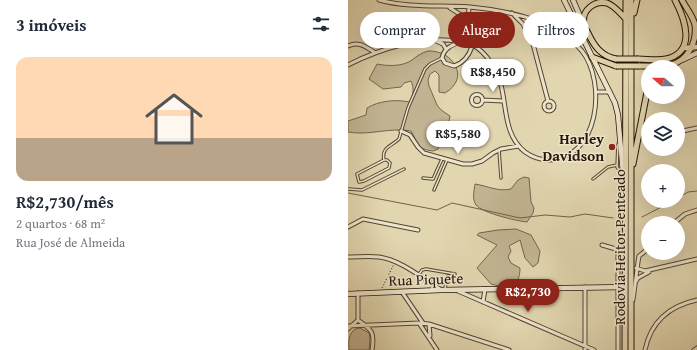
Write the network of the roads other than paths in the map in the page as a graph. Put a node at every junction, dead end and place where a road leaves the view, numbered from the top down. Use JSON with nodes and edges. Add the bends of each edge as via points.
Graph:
{"nodes":[{"id":1,"x":379,"y":0,"type":"edge"},
{"id":2,"x":564,"y":0,"type":"edge"},
{"id":3,"x":573,"y":0,"type":"edge"},
{"id":4,"x":626,"y":0,"type":"edge"},
{"id":5,"x":631,"y":0,"type":"edge"},
{"id":6,"x":637,"y":0,"type":"edge"},
{"id":7,"x":674,"y":0,"type":"edge"},
{"id":8,"x":682,"y":0,"type":"edge"},
{"id":9,"x":449,"y":7,"type":"junction"},
{"id":10,"x":469,"y":7,"type":"junction"},
{"id":11,"x":456,"y":12,"type":"edge"},
{"id":12,"x":469,"y":12,"type":"edge"},
{"id":13,"x":505,"y":12,"type":"edge"},
{"id":14,"x":569,"y":12,"type":"edge"},
{"id":15,"x":578,"y":12,"type":"edge"},
{"id":16,"x":586,"y":12,"type":"edge"},
{"id":17,"x":515,"y":16,"type":"edge"},
{"id":18,"x":626,"y":20,"type":"junction"},
{"id":19,"x":632,"y":24,"type":"junction"},
{"id":20,"x":696,"y":27,"type":"edge"},
{"id":21,"x":589,"y":35,"type":"edge"},
{"id":22,"x":440,"y":43,"type":"edge"},
{"id":23,"x":348,"y":46,"type":"edge"},
{"id":24,"x":695,"y":47,"type":"edge"},
{"id":25,"x":387,"y":48,"type":"edge"},
{"id":26,"x":471,"y":48,"type":"edge"},
{"id":27,"x":476,"y":48,"type":"edge"},
{"id":28,"x":578,"y":48,"type":"edge"},
{"id":29,"x":588,"y":48,"type":"edge"},
{"id":30,"x":684,"y":48,"type":"junction"},
{"id":31,"x":446,"y":49,"type":"joint"},
{"id":32,"x":374,"y":52,"type":"junction"},
{"id":33,"x":697,"y":53,"type":"edge"},
{"id":34,"x":592,"y":57,"type":"junction"},
{"id":35,"x":442,"y":58,"type":"junction"},
{"id":36,"x":679,"y":60,"type":"edge"},
{"id":37,"x":681,"y":60,"type":"edge"},
{"id":38,"x":348,"y":65,"type":"edge"},
{"id":39,"x":641,"y":66,"type":"edge"},
{"id":40,"x":596,"y":92,"type":"junction"},
{"id":41,"x":610,"y":92,"type":"junction"},
{"id":42,"x":483,"y":100,"type":"dead end"},
{"id":43,"x":503,"y":101,"type":"junction"},
{"id":44,"x":548,"y":101,"type":"dead end"},
{"id":45,"x":645,"y":104,"type":"edge"},
{"id":46,"x":697,"y":128,"type":"edge"},
{"id":47,"x":685,"y":131,"type":"edge"},
{"id":48,"x":402,"y":132,"type":"junction"},
{"id":49,"x":619,"y":136,"type":"junction"},
{"id":50,"x":519,"y":146,"type":"junction"},
{"id":51,"x":499,"y":150,"type":"junction"},
{"id":52,"x":442,"y":158,"type":"junction"},
{"id":53,"x":384,"y":160,"type":"junction"},
{"id":54,"x":447,"y":160,"type":"junction"},
{"id":55,"x":617,"y":165,"type":"junction"},
{"id":56,"x":404,"y":169,"type":"dead end"},
{"id":57,"x":622,"y":175,"type":"junction"},
{"id":58,"x":631,"y":177,"type":"junction"},
{"id":59,"x":423,"y":178,"type":"dead end"},
{"id":60,"x":501,"y":178,"type":"dead end"},
{"id":61,"x":593,"y":178,"type":"dead end"},
{"id":62,"x":348,"y":189,"type":"edge"},
{"id":63,"x":434,"y":190,"type":"dead end"},
{"id":64,"x":626,"y":202,"type":"junction"},
{"id":65,"x":697,"y":210,"type":"edge"},
{"id":66,"x":683,"y":216,"type":"edge"},
{"id":67,"x":348,"y":227,"type":"edge"},
{"id":68,"x":418,"y":230,"type":"dead end"},
{"id":69,"x":631,"y":240,"type":"junction"},
{"id":70,"x":602,"y":245,"type":"dead end"},
{"id":71,"x":639,"y":256,"type":"joint"},
{"id":72,"x":348,"y":257,"type":"edge"},
{"id":73,"x":697,"y":259,"type":"edge"},
{"id":74,"x":636,"y":268,"type":"junction"},
{"id":75,"x":654,"y":269,"type":"junction"},
{"id":76,"x":455,"y":274,"type":"dead end"},
{"id":77,"x":418,"y":276,"type":"junction"},
{"id":78,"x":448,"y":276,"type":"dead end"},
{"id":79,"x":634,"y":285,"type":"junction"},
{"id":80,"x":625,"y":286,"type":"junction"},
{"id":81,"x":585,"y":287,"type":"junction"},
{"id":82,"x":618,"y":287,"type":"junction"},
{"id":83,"x":485,"y":289,"type":"junction"},
{"id":84,"x":443,"y":290,"type":"junction"},
{"id":85,"x":457,"y":291,"type":"junction"},
{"id":86,"x":402,"y":292,"type":"junction"},
{"id":87,"x":358,"y":293,"type":"junction"},
{"id":88,"x":348,"y":294,"type":"edge"},
{"id":89,"x":697,"y":300,"type":"edge"},
{"id":90,"x":483,"y":302,"type":"junction"},
{"id":91,"x":631,"y":317,"type":"junction"},
{"id":92,"x":358,"y":320,"type":"junction"},
{"id":93,"x":421,"y":323,"type":"junction"},
{"id":94,"x":364,"y":324,"type":"junction"},
{"id":95,"x":429,"y":324,"type":"junction"},
{"id":96,"x":353,"y":325,"type":"junction"},
{"id":97,"x":348,"y":326,"type":"edge"},
{"id":98,"x":348,"y":329,"type":"edge"},
{"id":99,"x":430,"y":338,"type":"junction"},
{"id":100,"x":584,"y":348,"type":"edge"},
{"id":101,"x":697,"y":348,"type":"edge"},
{"id":102,"x":372,"y":350,"type":"edge"},
{"id":103,"x":437,"y":350,"type":"edge"},
{"id":104,"x":509,"y":350,"type":"edge"},
{"id":105,"x":594,"y":350,"type":"edge"},
{"id":106,"x":618,"y":350,"type":"edge"},
{"id":107,"x":625,"y":350,"type":"edge"},
{"id":108,"x":631,"y":350,"type":"edge"},
{"id":109,"x":645,"y":350,"type":"edge"},
{"id":110,"x":694,"y":350,"type":"edge"}],
"edges":[{"from":1,"to":9,"type":"street","via":[[408,6]]},
{"from":2,"to":14,"type":"street"},
{"from":3,"to":15,"type":"street"},
{"from":4,"to":18,"type":"main road","name":"Rodovia Heitor Penteado"},
{"from":5,"to":19,"type":"main road","name":"Rodovia Heitor Penteado"},
{"from":6,"to":19,"type":"main road"},
{"from":7,"to":30,"type":"main road","via":[[687,26]]},
{"from":8,"to":20,"type":"main road"},
{"from":9,"to":10,"type":"street"},
{"from":9,"to":11,"type":"street"},
{"from":10,"to":12,"type":"street"},
{"from":10,"to":13,"type":"street"},
{"from":16,"to":18,"type":"main road","via":[[599,2],[611,5]]},
{"from":17,"to":44,"type":"street","via":[[523,24],[533,44]]},
{"from":18,"to":64,"type":"main road","name":"Rodovia Heitor Penteado"},
{"from":19,"to":58,"type":"main road","name":"Rodovia Heitor Penteado"},
{"from":20,"to":24,"type":"main road"},
{"from":21,"to":30,"type":"main road","bridge":true,"via":[[601,53],[616,59],[668,59]]},
{"from":22,"to":31,"type":"street"},
{"from":23,"to":32,"type":"street","via":[[360,44]]},
{"from":24,"to":30,"type":"street"},
{"from":24,"to":36,"type":"main road"},
{"from":25,"to":32,"type":"street"},
{"from":26,"to":35,"type":"street","via":[[468,58],[458,65],[449,64]]},
{"from":27,"to":43,"type":"street","via":[[496,70]]},
{"from":28,"to":40,"type":"street","via":[[593,73]]},
{"from":29,"to":34,"type":"street"},
{"from":31,"to":35,"type":"street"},
{"from":32,"to":38,"type":"street"},
{"from":33,"to":37,"type":"street"},
{"from":34,"to":39,"type":"main road","bridge":true,"via":[[616,66]]},
{"from":34,"to":41,"type":"street"},
{"from":35,"to":48,"type":"lane","via":[[430,64],[425,70],[408,108]]},
{"from":40,"to":41,"type":"street"},
{"from":40,"to":50,"type":"street","via":[[596,110],[587,135],[578,148],[567,157],[554,160],[534,158]]},
{"from":41,"to":49,"type":"street","via":[[618,115]]},
{"from":42,"to":43,"type":"street"},
{"from":43,"to":50,"type":"street","via":[[509,127]]},
{"from":45,"to":58,"type":"main road"},
{"from":46,"to":47,"type":"street"},
{"from":48,"to":52,"type":"street","via":[[410,136],[424,153]]},
{"from":48,"to":53,"type":"lane","via":[[398,141],[385,148]]},
{"from":49,"to":55,"type":"lane"},
{"from":49,"to":57,"type":"street"},
{"from":50,"to":51,"type":"street"},
{"from":51,"to":54,"type":"street","via":[[472,164]]},
{"from":51,"to":60,"type":"lane"},
{"from":52,"to":54,"type":"street"},
{"from":52,"to":59,"type":"lane","via":[[434,178]]},
{"from":53,"to":53,"type":"lane","via":[[358,174],[359,182],[389,168],[390,163]]},
{"from":54,"to":63,"type":"lane"},
{"from":55,"to":57,"type":"lane"},
{"from":55,"to":61,"type":"lane","via":[[608,167]]},
{"from":56,"to":62,"type":"lane","via":[[362,190]]},
{"from":57,"to":64,"type":"street"},
{"from":58,"to":69,"type":"main road","name":"Rodovia Heitor Penteado"},
{"from":64,"to":80,"type":"main road","name":"Rodovia Heitor Penteado"},
{"from":65,"to":66,"type":"street"},
{"from":67,"to":68,"type":"street","via":[[363,219]]},
{"from":69,"to":71,"type":"street","via":[[634,255]]},
{"from":69,"to":91,"type":"main road","name":"Rodovia Heitor Penteado"},
{"from":70,"to":82,"type":"street","via":[[618,250]]},
{"from":71,"to":74,"type":"street"},
{"from":72,"to":77,"type":"street","via":[[379,257],[395,262]]},
{"from":73,"to":75,"type":"street"},
{"from":74,"to":75,"type":"street","via":[[645,271]]},
{"from":74,"to":79,"type":"street"},
{"from":75,"to":79,"type":"street","via":[[638,278]]},
{"from":76,"to":77,"type":"lane","via":[[426,269]]},
{"from":77,"to":84,"type":"street"},
{"from":78,"to":84,"type":"lane"},
{"from":79,"to":91,"type":"street"},
{"from":80,"to":82,"type":"street","name":"Rua Piquete"},
{"from":80,"to":107,"type":"main road","name":"Rodovia Heitor Penteado"},
{"from":81,"to":82,"type":"street","name":"Rua Piquete"},
{"from":81,"to":83,"type":"street","name":"Rua Piquete"},
{"from":81,"to":100,"type":"street"},
{"from":82,"to":106,"type":"street"},
{"from":83,"to":85,"type":"street","name":"Rua Piquete"},
{"from":83,"to":90,"type":"street"},
{"from":84,"to":85,"type":"street","name":"Rua Piquete"},
{"from":84,"to":86,"type":"street","name":"Rua Piquete"},
{"from":85,"to":90,"type":"street"},
{"from":86,"to":87,"type":"street","name":"Rua Piquete"},
{"from":86,"to":93,"type":"street"},
{"from":87,"to":88,"type":"street","name":"Rua Piquete"},
{"from":87,"to":92,"type":"street"},
{"from":89,"to":109,"type":"street","via":[[665,313],[651,332]]},
{"from":90,"to":100,"type":"street"},
{"from":91,"to":108,"type":"main road","name":"Rodovia Heitor Penteado"},
{"from":92,"to":94,"type":"street"},
{"from":92,"to":96,"type":"street"},
{"from":93,"to":94,"type":"street"},
{"from":93,"to":95,"type":"street"},
{"from":93,"to":99,"type":"street"},
{"from":94,"to":96,"type":"street"},
{"from":94,"to":102,"type":"street","via":[[373,334]]},
{"from":95,"to":99,"type":"street"},
{"from":95,"to":104,"type":"street"},
{"from":96,"to":97,"type":"street"},
{"from":96,"to":98,"type":"street"},
{"from":99,"to":103,"type":"street"},
{"from":100,"to":105,"type":"street"},
{"from":101,"to":110,"type":"street"}]}
